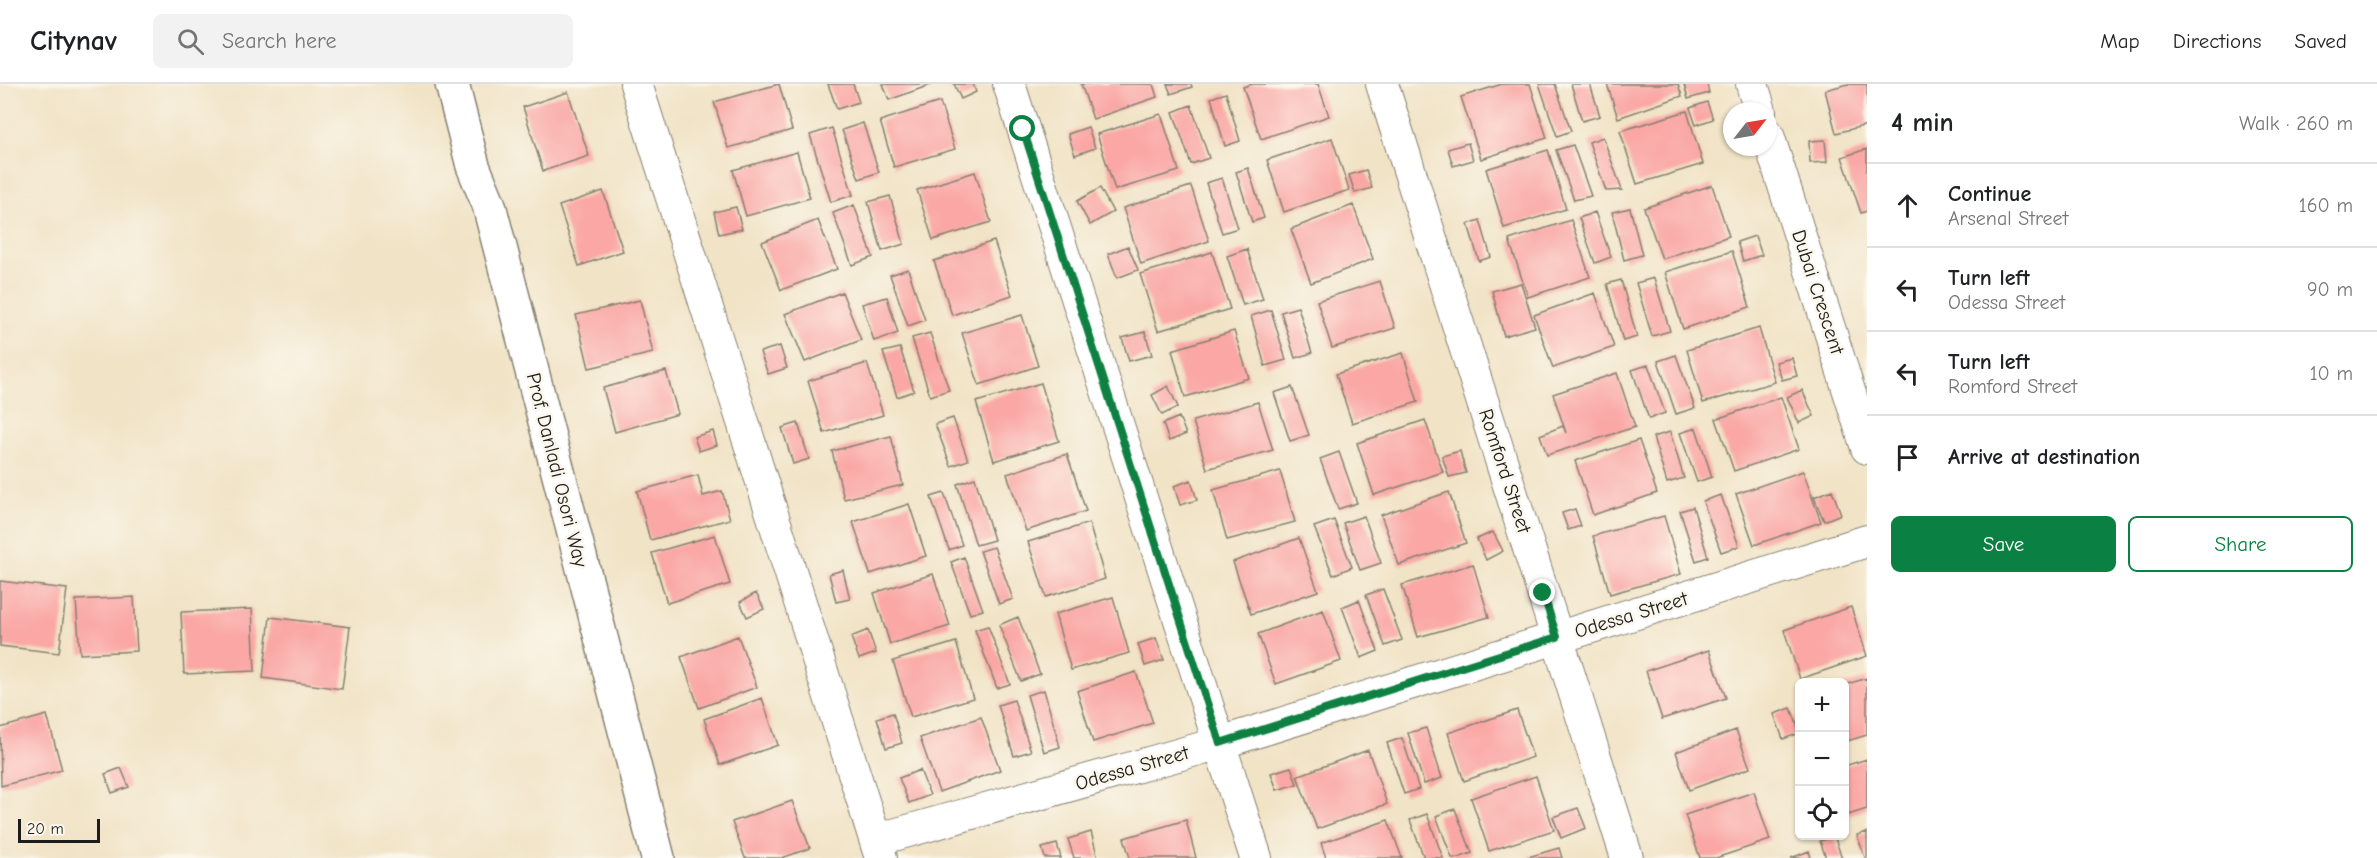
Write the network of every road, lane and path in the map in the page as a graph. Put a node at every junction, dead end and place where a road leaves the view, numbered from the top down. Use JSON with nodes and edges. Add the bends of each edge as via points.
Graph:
{"nodes":[{"id":1,"x":452,"y":84,"type":"edge"},
{"id":2,"x":636,"y":84,"type":"edge"},
{"id":3,"x":1009,"y":84,"type":"edge"},
{"id":4,"x":1382,"y":84,"type":"edge"},
{"id":5,"x":1752,"y":84,"type":"edge"},
{"id":6,"x":1757,"y":102,"type":"edge"},
{"id":7,"x":1775,"y":156,"type":"edge"},
{"id":8,"x":1867,"y":448,"type":"edge"},
{"id":9,"x":1867,"y":541,"type":"edge"},
{"id":10,"x":1557,"y":637,"type":"junction"},
{"id":11,"x":1220,"y":743,"type":"junction"},
{"id":12,"x":879,"y":849,"type":"edge"},
{"id":13,"x":658,"y":858,"type":"edge"},
{"id":14,"x":1256,"y":858,"type":"edge"},
{"id":15,"x":1627,"y":858,"type":"edge"}],
"edges":[{"from":1,"to":13,"type":"street","name":"Prof. Danladi Osori Way","via":[[473,166],[489,205]]},
{"from":2,"to":12,"type":"street"},
{"from":3,"to":11,"type":"street"},
{"from":4,"to":10,"type":"street","name":"Romford Street"},
{"from":5,"to":6,"type":"street"},
{"from":7,"to":8,"type":"street","name":"Dubai Crescent"},
{"from":9,"to":10,"type":"street","name":"Odessa Street"},
{"from":10,"to":11,"type":"street","name":"Odessa Street"},
{"from":10,"to":15,"type":"street","name":"Romford Street"},
{"from":11,"to":12,"type":"street","name":"Odessa Street"},
{"from":11,"to":14,"type":"street"}]}
